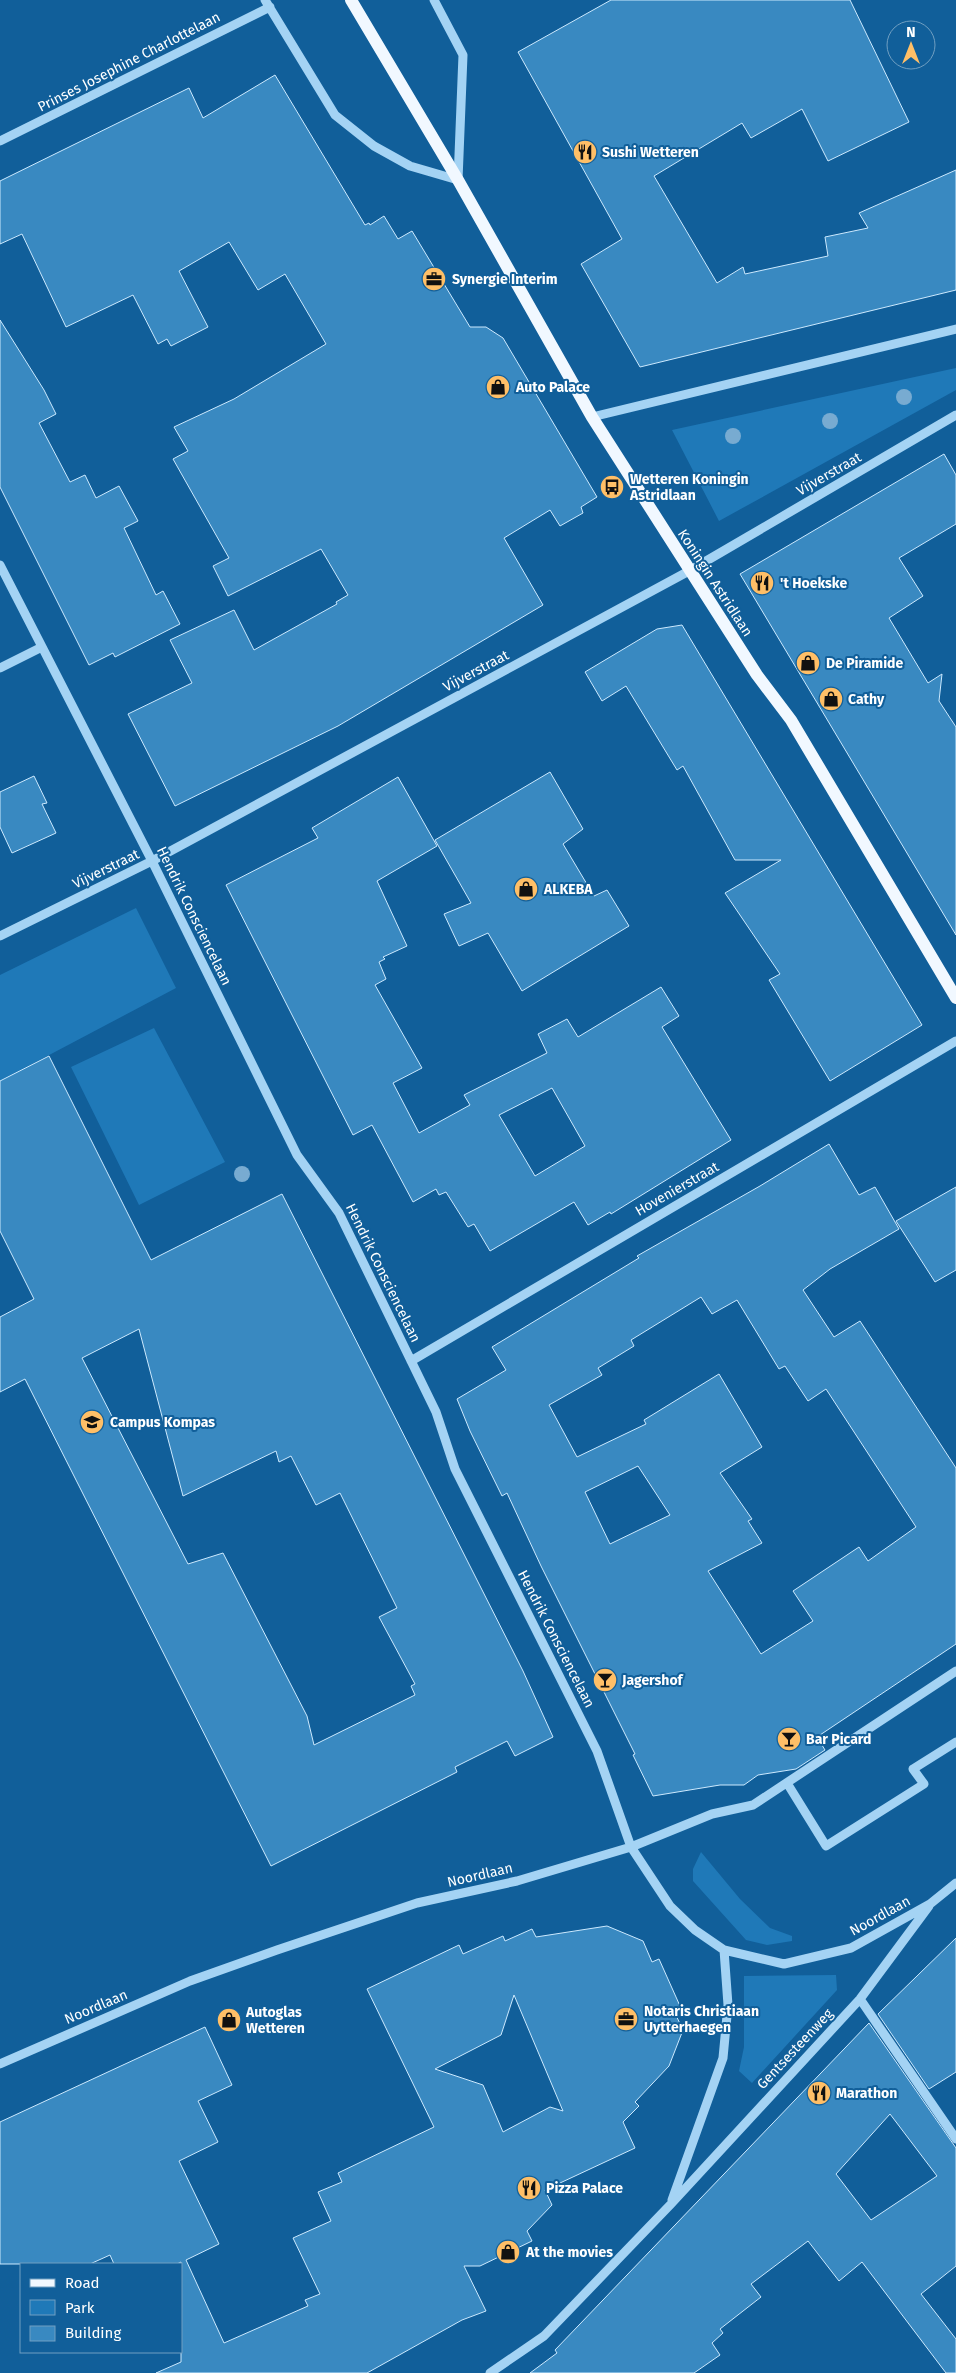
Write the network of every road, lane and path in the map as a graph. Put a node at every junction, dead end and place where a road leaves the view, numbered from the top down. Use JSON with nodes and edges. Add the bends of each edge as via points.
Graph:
{"nodes":[{"id":1,"x":352,"y":0,"type":"edge"},
{"id":2,"x":434,"y":0,"type":"edge"},
{"id":3,"x":267,"y":3,"type":"edge"},
{"id":4,"x":0,"y":141,"type":"edge"},
{"id":5,"x":458,"y":180,"type":"junction"},
{"id":6,"x":956,"y":329,"type":"edge"},
{"id":7,"x":956,"y":415,"type":"edge"},
{"id":8,"x":592,"y":417,"type":"junction"},
{"id":9,"x":0,"y":565,"type":"edge"},
{"id":10,"x":689,"y":571,"type":"junction"},
{"id":11,"x":42,"y":647,"type":"junction"},
{"id":12,"x":0,"y":668,"type":"edge"},
{"id":13,"x":152,"y":862,"type":"junction"},
{"id":14,"x":0,"y":936,"type":"edge"},
{"id":15,"x":956,"y":998,"type":"edge"},
{"id":16,"x":956,"y":1041,"type":"edge"},
{"id":17,"x":411,"y":1361,"type":"junction"},
{"id":18,"x":956,"y":1670,"type":"edge"},
{"id":19,"x":956,"y":1742,"type":"edge"},
{"id":20,"x":787,"y":1783,"type":"junction"},
{"id":21,"x":631,"y":1847,"type":"junction"},
{"id":22,"x":956,"y":1883,"type":"edge"},
{"id":23,"x":930,"y":1904,"type":"junction"},
{"id":24,"x":724,"y":1950,"type":"junction"},
{"id":25,"x":860,"y":1999,"type":"junction"},
{"id":26,"x":0,"y":2064,"type":"edge"},
{"id":27,"x":956,"y":2139,"type":"edge"},
{"id":28,"x":671,"y":2204,"type":"junction"},
{"id":29,"x":490,"y":2373,"type":"edge"}],
"edges":[{"from":1,"to":5,"type":"main road","name":"Koningin Astridlaan"},
{"from":2,"to":5,"type":"street","via":[[463,55]]},
{"from":3,"to":4,"type":"street","name":"Prinses Josephine Charlottelaan"},
{"from":3,"to":5,"type":"street","via":[[335,115],[374,146],[410,166]]},
{"from":5,"to":8,"type":"main road","name":"Koningin Astridlaan"},
{"from":6,"to":8,"type":"street"},
{"from":7,"to":10,"type":"street","name":"Vijverstraat"},
{"from":8,"to":10,"type":"main road","name":"Koningin Astridlaan"},
{"from":9,"to":11,"type":"street","name":"Hendrik Consciencelaan"},
{"from":10,"to":13,"type":"street","name":"Vijverstraat"},
{"from":10,"to":15,"type":"main road","name":"Koningin Astridlaan","via":[[757,675],[791,720]]},
{"from":11,"to":12,"type":"street"},
{"from":11,"to":13,"type":"street","name":"Hendrik Consciencelaan"},
{"from":13,"to":14,"type":"street","name":"Vijverstraat"},
{"from":13,"to":17,"type":"street","name":"Hendrik Consciencelaan","via":[[297,1155],[339,1213]]},
{"from":16,"to":17,"type":"street","name":"Hovenierstraat"},
{"from":17,"to":21,"type":"street","name":"Hendrik Consciencelaan","via":[[436,1412],[455,1469],[597,1750]]},
{"from":18,"to":20,"type":"street"},
{"from":19,"to":20,"type":"street","via":[[913,1769],[924,1784],[826,1846]]},
{"from":20,"to":21,"type":"street","via":[[753,1805],[712,1814]]},
{"from":21,"to":24,"type":"street","name":"Noordlaan","via":[[670,1906],[695,1930]]},
{"from":21,"to":26,"type":"street","name":"Noordlaan","via":[[517,1881],[417,1903],[277,1950],[190,1981]]},
{"from":22,"to":23,"type":"street"},
{"from":23,"to":24,"type":"street","name":"Noordlaan","via":[[851,1948],[784,1964]]},
{"from":23,"to":25,"type":"street","name":"Gentsesteenweg"},
{"from":24,"to":28,"type":"street","name":"Gentsesteenweg","via":[[728,2005],[723,2058]]},
{"from":25,"to":27,"type":"street"},
{"from":25,"to":28,"type":"street","name":"Gentsesteenweg"},
{"from":28,"to":29,"type":"street","name":"Gentsesteenweg","via":[[544,2336]]}]}
